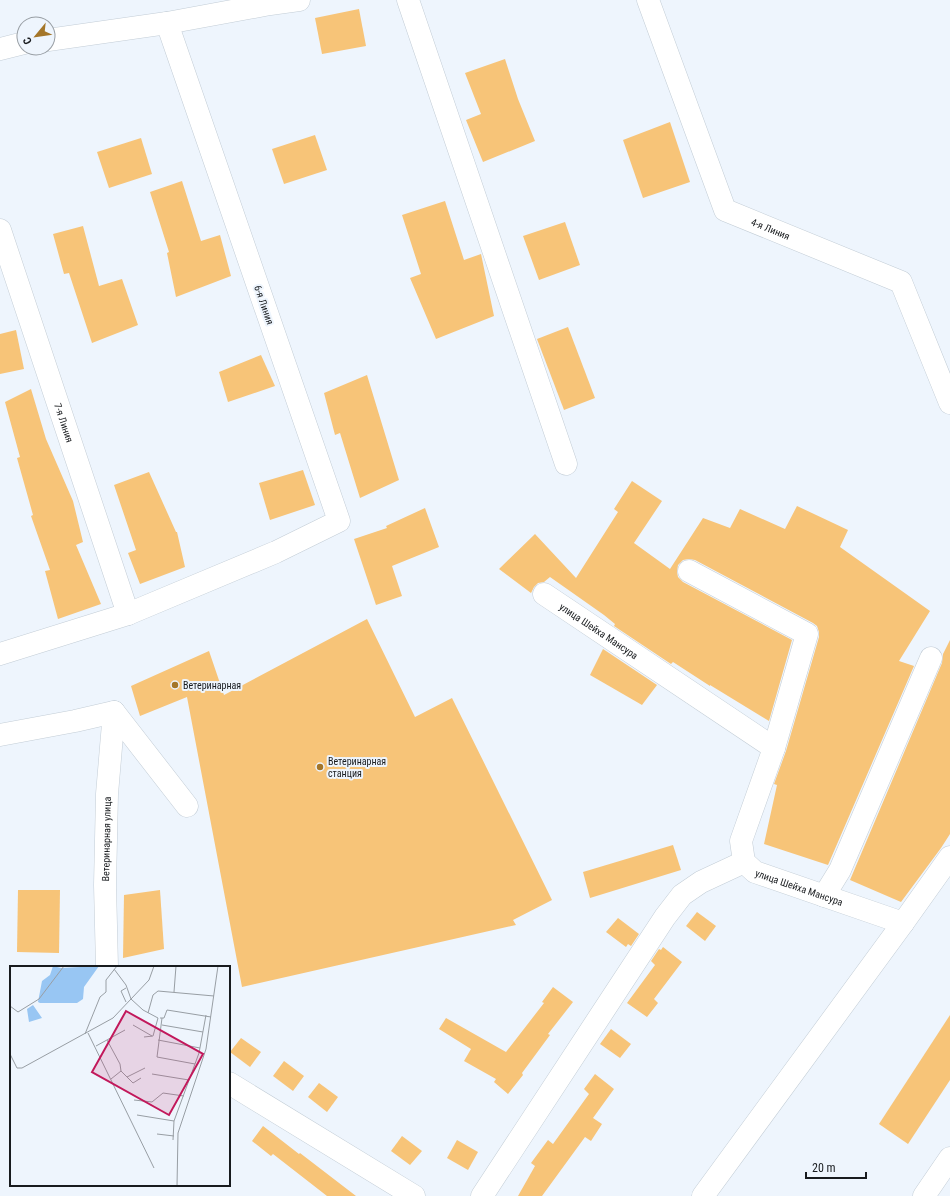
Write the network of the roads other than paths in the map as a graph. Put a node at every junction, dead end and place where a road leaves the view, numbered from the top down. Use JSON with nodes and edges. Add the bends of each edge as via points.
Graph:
{"nodes":[{"id":1,"x":299,"y":0,"type":"edge"},
{"id":2,"x":408,"y":0,"type":"edge"},
{"id":3,"x":648,"y":0,"type":"edge"},
{"id":4,"x":167,"y":23,"type":"junction"},
{"id":5,"x":56,"y":39,"type":"edge"},
{"id":6,"x":16,"y":45,"type":"edge"},
{"id":7,"x":0,"y":49,"type":"edge"},
{"id":8,"x":0,"y":230,"type":"edge"},
{"id":9,"x":950,"y":404,"type":"edge"},
{"id":10,"x":566,"y":464,"type":"dead end"},
{"id":11,"x":689,"y":571,"type":"dead end"},
{"id":12,"x":544,"y":594,"type":"dead end"},
{"id":13,"x":128,"y":614,"type":"junction"},
{"id":14,"x":0,"y":654,"type":"edge"},
{"id":15,"x":931,"y":658,"type":"dead end"},
{"id":16,"x":114,"y":712,"type":"junction"},
{"id":17,"x":0,"y":735,"type":"edge"},
{"id":18,"x":774,"y":748,"type":"junction"},
{"id":19,"x":187,"y":806,"type":"dead end"},
{"id":20,"x":950,"y":857,"type":"edge"},
{"id":21,"x":744,"y":862,"type":"junction"},
{"id":22,"x":824,"y":896,"type":"junction"},
{"id":23,"x":903,"y":923,"type":"junction"},
{"id":24,"x":107,"y":966,"type":"edge"},
{"id":25,"x":230,"y":1084,"type":"edge"},
{"id":26,"x":950,"y":1158,"type":"edge"},
{"id":27,"x":414,"y":1196,"type":"edge"},
{"id":28,"x":482,"y":1196,"type":"edge"},
{"id":29,"x":703,"y":1196,"type":"edge"},
{"id":30,"x":924,"y":1196,"type":"edge"}],
"edges":[{"from":1,"to":4,"type":"street"},
{"from":2,"to":10,"type":"street"},
{"from":3,"to":9,"type":"street","name":"4-я Линия","via":[[725,210],[901,282]]},
{"from":4,"to":5,"type":"street"},
{"from":4,"to":13,"type":"street","name":"6-я Линия","via":[[339,521],[276,552]]},
{"from":6,"to":7,"type":"street"},
{"from":8,"to":13,"type":"street","name":"7-я Линия"},
{"from":11,"to":18,"type":"street","via":[[807,634]]},
{"from":12,"to":18,"type":"street","name":"улица Шейха Мансура"},
{"from":13,"to":14,"type":"street"},
{"from":15,"to":22,"type":"street","via":[[840,870]]},
{"from":16,"to":17,"type":"street"},
{"from":16,"to":19,"type":"street"},
{"from":16,"to":24,"type":"street","name":"Ветеринарная улица","via":[[107,794]]},
{"from":18,"to":21,"type":"street","via":[[741,841]]},
{"from":20,"to":23,"type":"street"},
{"from":21,"to":22,"type":"street","name":"улица Шейха Мансура","via":[[755,872]]},
{"from":21,"to":28,"type":"street","via":[[701,882],[678,900]]},
{"from":22,"to":23,"type":"street","name":"улица Шейха Мансура"},
{"from":23,"to":29,"type":"street"},
{"from":25,"to":27,"type":"street"},
{"from":26,"to":30,"type":"street"}]}
